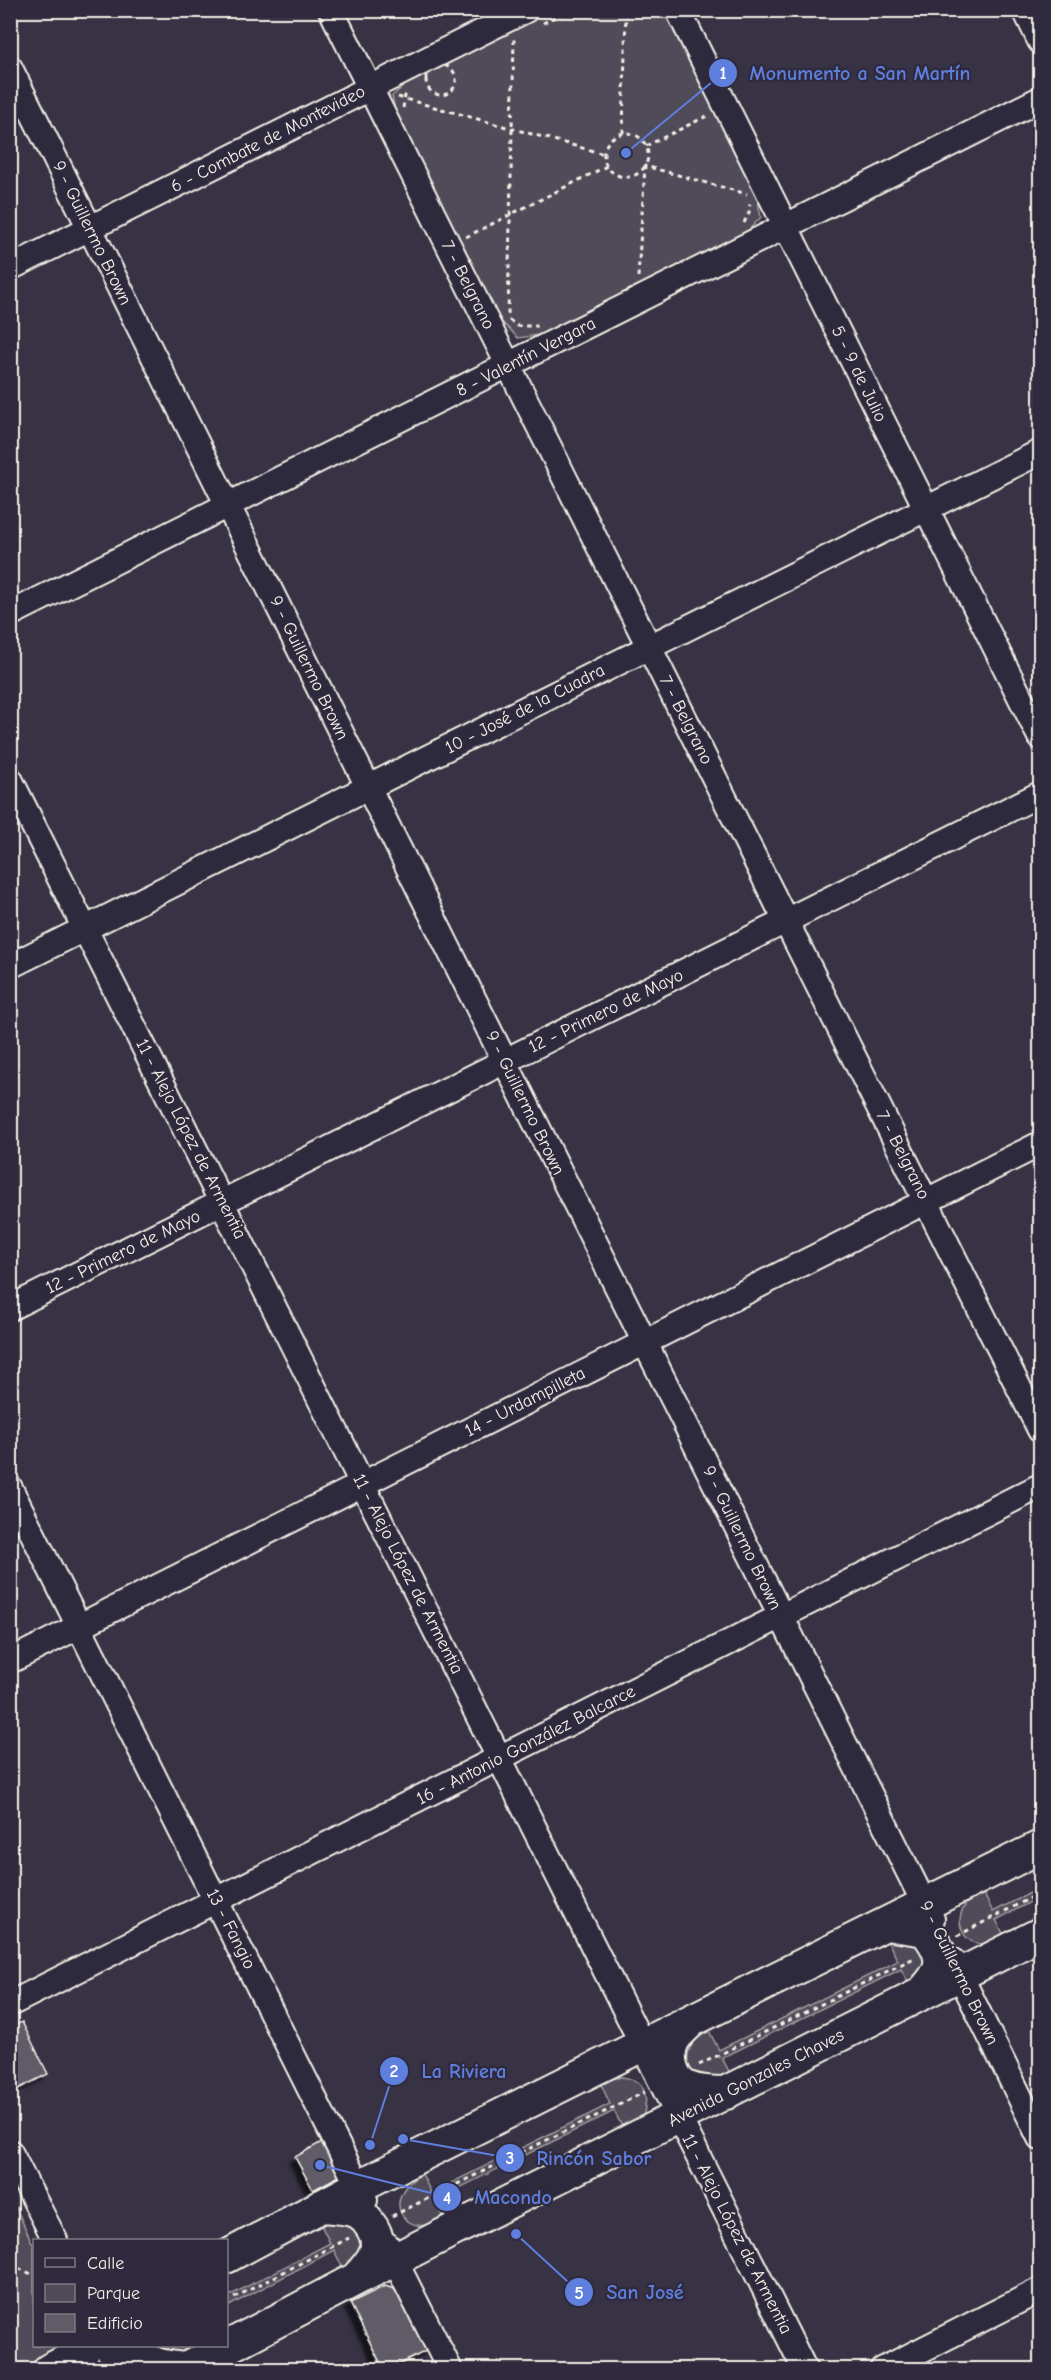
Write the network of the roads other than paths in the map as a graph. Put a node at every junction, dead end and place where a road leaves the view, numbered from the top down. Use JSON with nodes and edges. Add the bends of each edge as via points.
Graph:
{"nodes":[{"id":1,"x":331,"y":10,"type":"edge"},
{"id":2,"x":526,"y":10,"type":"edge"},
{"id":3,"x":678,"y":10,"type":"edge"},
{"id":4,"x":1025,"y":10,"type":"edge"},
{"id":5,"x":1041,"y":41,"type":"edge"},
{"id":6,"x":10,"y":68,"type":"edge"},
{"id":7,"x":370,"y":88,"type":"junction"},
{"id":8,"x":1041,"y":99,"type":"edge"},
{"id":9,"x":786,"y":226,"type":"junction"},
{"id":10,"x":90,"y":228,"type":"junction"},
{"id":11,"x":10,"y":268,"type":"edge"},
{"id":12,"x":508,"y":365,"type":"junction"},
{"id":13,"x":1041,"y":452,"type":"edge"},
{"id":14,"x":228,"y":506,"type":"junction"},
{"id":15,"x":927,"y":509,"type":"junction"},
{"id":16,"x":10,"y":614,"type":"edge"},
{"id":17,"x":649,"y":647,"type":"junction"},
{"id":18,"x":1041,"y":737,"type":"edge"},
{"id":19,"x":10,"y":779,"type":"edge"},
{"id":20,"x":369,"y":788,"type":"junction"},
{"id":21,"x":1041,"y":795,"type":"edge"},
{"id":22,"x":786,"y":921,"type":"junction"},
{"id":23,"x":86,"y":929,"type":"junction"},
{"id":24,"x":10,"y":966,"type":"edge"},
{"id":25,"x":505,"y":1061,"type":"junction"},
{"id":26,"x":1041,"y":1144,"type":"edge"},
{"id":27,"x":926,"y":1201,"type":"junction"},
{"id":28,"x":222,"y":1202,"type":"junction"},
{"id":29,"x":10,"y":1308,"type":"edge"},
{"id":30,"x":644,"y":1342,"type":"junction"},
{"id":31,"x":1041,"y":1430,"type":"edge"},
{"id":32,"x":363,"y":1485,"type":"junction"},
{"id":33,"x":1041,"y":1486,"type":"edge"},
{"id":34,"x":10,"y":1488,"type":"edge"},
{"id":35,"x":782,"y":1617,"type":"junction"},
{"id":36,"x":80,"y":1626,"type":"junction"},
{"id":37,"x":10,"y":1661,"type":"edge"},
{"id":38,"x":500,"y":1758,"type":"junction"},
{"id":39,"x":1041,"y":1847,"type":"edge"},
{"id":40,"x":216,"y":1900,"type":"junction"},
{"id":41,"x":924,"y":1905,"type":"junction"},
{"id":42,"x":886,"y":1924,"type":"junction"},
{"id":43,"x":1041,"y":1934,"type":"edge"},
{"id":44,"x":940,"y":1945,"type":"junction"},
{"id":45,"x":960,"y":1975,"type":"junction"},
{"id":46,"x":921,"y":1994,"type":"junction"},
{"id":47,"x":10,"y":2004,"type":"edge"},
{"id":48,"x":691,"y":2021,"type":"junction"},
{"id":49,"x":643,"y":2045,"type":"junction"},
{"id":50,"x":669,"y":2080,"type":"junction"},
{"id":51,"x":726,"y":2093,"type":"junction"},
{"id":52,"x":679,"y":2116,"type":"junction"},
{"id":53,"x":1041,"y":2138,"type":"edge"},
{"id":54,"x":10,"y":2152,"type":"edge"},
{"id":55,"x":359,"y":2186,"type":"junction"},
{"id":56,"x":321,"y":2206,"type":"junction"},
{"id":57,"x":374,"y":2225,"type":"junction"},
{"id":58,"x":54,"y":2239,"type":"edge"},
{"id":59,"x":228,"y":2256,"type":"edge"},
{"id":60,"x":394,"y":2260,"type":"junction"},
{"id":61,"x":356,"y":2279,"type":"junction"},
{"id":62,"x":1041,"y":2290,"type":"edge"},
{"id":63,"x":228,"y":2346,"type":"edge"},
{"id":64,"x":86,"y":2347,"type":"edge"},
{"id":65,"x":107,"y":2347,"type":"edge"},
{"id":66,"x":136,"y":2347,"type":"edge"},
{"id":67,"x":227,"y":2347,"type":"edge"},
{"id":68,"x":185,"y":2369,"type":"edge"},
{"id":69,"x":49,"y":2370,"type":"edge"},
{"id":70,"x":120,"y":2370,"type":"edge"},
{"id":71,"x":450,"y":2370,"type":"edge"},
{"id":72,"x":805,"y":2370,"type":"edge"},
{"id":73,"x":882,"y":2370,"type":"edge"}],
"edges":[{"from":1,"to":7,"type":"street","name":"7 - Belgrano"},
{"from":2,"to":7,"type":"street","name":"6 - Combate de Montevideo"},
{"from":3,"to":9,"type":"street","name":"5 - 9 de Julio"},
{"from":4,"to":5,"type":"street"},
{"from":6,"to":10,"type":"street","name":"9 - Guillermo Brown"},
{"from":7,"to":10,"type":"street","name":"6 - Combate de Montevideo"},
{"from":7,"to":12,"type":"street","name":"7 - Belgrano"},
{"from":8,"to":9,"type":"street","name":"8 - Valentín Vergara"},
{"from":9,"to":12,"type":"street","name":"8 - Valentín Vergara"},
{"from":9,"to":15,"type":"street","name":"5 - 9 de Julio"},
{"from":10,"to":11,"type":"street","name":"6 - Combate de Montevideo"},
{"from":10,"to":14,"type":"street","name":"9 - Guillermo Brown"},
{"from":12,"to":14,"type":"street","name":"8 - Valentín Vergara"},
{"from":12,"to":17,"type":"street","name":"7 - Belgrano"},
{"from":13,"to":15,"type":"street","name":"10 - José de la Cuadra"},
{"from":14,"to":16,"type":"street","name":"8 - Valentín Vergara"},
{"from":14,"to":20,"type":"street","name":"9 - Guillermo Brown"},
{"from":15,"to":17,"type":"street","name":"10 - José de la Cuadra"},
{"from":15,"to":18,"type":"street","name":"5 - 9 de Julio"},
{"from":17,"to":20,"type":"street","name":"10 - José de la Cuadra"},
{"from":17,"to":22,"type":"street","name":"7 - Belgrano"},
{"from":19,"to":23,"type":"street","name":"11 - Alejo López de Armentia"},
{"from":20,"to":23,"type":"street","name":"10 - José de la Cuadra"},
{"from":20,"to":25,"type":"street","name":"9 - Guillermo Brown"},
{"from":21,"to":22,"type":"street","name":"12 - Primero de Mayo"},
{"from":22,"to":25,"type":"street","name":"12 - Primero de Mayo"},
{"from":22,"to":27,"type":"street","name":"7 - Belgrano"},
{"from":23,"to":24,"type":"street","name":"10 - José de la Cuadra"},
{"from":23,"to":28,"type":"street","name":"11 - Alejo López de Armentia"},
{"from":25,"to":28,"type":"street","name":"12 - Primero de Mayo"},
{"from":25,"to":30,"type":"street","name":"9 - Guillermo Brown"},
{"from":26,"to":27,"type":"street","name":"14 - Urdampilleta"},
{"from":27,"to":30,"type":"street","name":"14 - Urdampilleta"},
{"from":27,"to":31,"type":"street","name":"7 - Belgrano"},
{"from":28,"to":29,"type":"street","name":"12 - Primero de Mayo"},
{"from":28,"to":32,"type":"street","name":"11 - Alejo López de Armentia"},
{"from":30,"to":32,"type":"street","name":"14 - Urdampilleta"},
{"from":30,"to":35,"type":"street","name":"9 - Guillermo Brown"},
{"from":32,"to":36,"type":"street","name":"14 - Urdampilleta"},
{"from":32,"to":38,"type":"street","name":"11 - Alejo López de Armentia"},
{"from":33,"to":35,"type":"street","name":"16 - Antonio González Balcarce"},
{"from":34,"to":36,"type":"street","name":"13 - Fangio"},
{"from":35,"to":38,"type":"street","name":"16 - Antonio González Balcarce"},
{"from":35,"to":41,"type":"street","name":"9 - Guillermo Brown"},
{"from":36,"to":37,"type":"street","name":"14 - Urdampilleta"},
{"from":36,"to":40,"type":"street","name":"13 - Fangio"},
{"from":38,"to":40,"type":"street","name":"16 - Antonio González Balcarce"},
{"from":38,"to":49,"type":"street","name":"11 - Alejo López de Armentia"},
{"from":39,"to":41,"type":"main road"},
{"from":40,"to":47,"type":"street","name":"16 - Antonio González Balcarce"},
{"from":40,"to":55,"type":"street","name":"13 - Fangio"},
{"from":41,"to":42,"type":"main road"},
{"from":41,"to":44,"type":"street","name":"9 - Guillermo Brown"},
{"from":42,"to":44,"type":"main road","via":[[925,1930]]},
{"from":42,"to":48,"type":"main road"},
{"from":43,"to":45,"type":"main road","name":"Avenida Gonzales Chaves"},
{"from":44,"to":45,"type":"street","name":"9 - Guillermo Brown"},
{"from":44,"to":46,"type":"main road","via":[[942,1961],[936,1979]]},
{"from":45,"to":46,"type":"main road","name":"Avenida Gonzales Chaves"},
{"from":45,"to":53,"type":"street","name":"9 - Guillermo Brown"},
{"from":46,"to":51,"type":"main road","name":"Avenida Gonzales Chaves"},
{"from":48,"to":49,"type":"main road"},
{"from":48,"to":50,"type":"main road","via":[[674,2039],[668,2056]]},
{"from":49,"to":50,"type":"street","name":"11 - Alejo López de Armentia"},
{"from":49,"to":55,"type":"main road"},
{"from":50,"to":51,"type":"main road","via":[[702,2092]]},
{"from":50,"to":52,"type":"street","name":"11 - Alejo López de Armentia"},
{"from":51,"to":52,"type":"main road","name":"Avenida Gonzales Chaves"},
{"from":52,"to":60,"type":"main road","name":"Avenida Gonzales Chaves"},
{"from":52,"to":72,"type":"street","name":"11 - Alejo López de Armentia"},
{"from":54,"to":58,"type":"street"},
{"from":55,"to":56,"type":"main road"},
{"from":55,"to":57,"type":"street","name":"13 - Fangio"},
{"from":56,"to":57,"type":"main road","via":[[361,2213]]},
{"from":56,"to":59,"type":"main road"},
{"from":57,"to":60,"type":"street","name":"13 - Fangio"},
{"from":57,"to":61,"type":"main road","via":[[378,2244],[372,2261]]},
{"from":60,"to":61,"type":"main road","name":"Avenida Gonzales Chaves"},
{"from":60,"to":71,"type":"street","name":"13 - Fangio"},
{"from":61,"to":63,"type":"main road","name":"Avenida Gonzales Chaves"},
{"from":62,"to":73,"type":"street"},
{"from":64,"to":69,"type":"main road","via":[[79,2355]]},
{"from":65,"to":70,"type":"street"},
{"from":66,"to":68,"type":"main road","via":[[150,2363]]},
{"from":67,"to":68,"type":"main road","name":"Avenida Gonzales Chaves"}]}
